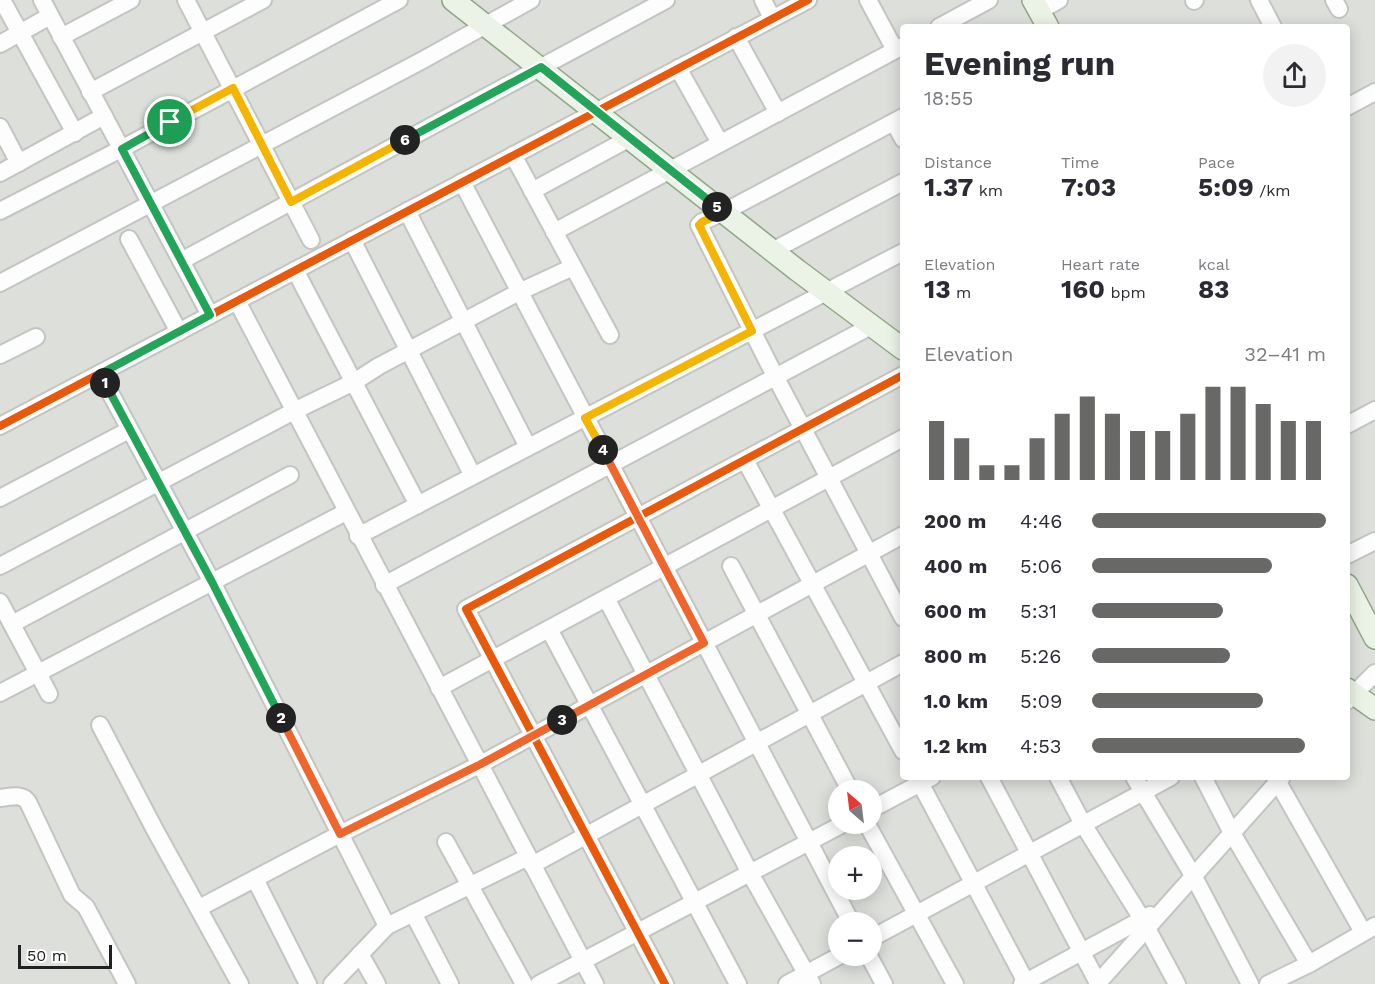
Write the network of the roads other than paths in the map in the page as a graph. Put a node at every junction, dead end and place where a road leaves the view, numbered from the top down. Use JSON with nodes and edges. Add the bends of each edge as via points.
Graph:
{"nodes":[{"id":1,"x":2,"y":0,"type":"edge"},
{"id":2,"x":42,"y":0,"type":"edge"},
{"id":3,"x":131,"y":0,"type":"edge"},
{"id":4,"x":186,"y":0,"type":"edge"},
{"id":5,"x":263,"y":0,"type":"edge"},
{"id":6,"x":399,"y":0,"type":"edge"},
{"id":7,"x":453,"y":0,"type":"edge"},
{"id":8,"x":531,"y":0,"type":"edge"},
{"id":9,"x":666,"y":0,"type":"edge"},
{"id":10,"x":763,"y":0,"type":"edge"},
{"id":11,"x":808,"y":0,"type":"edge"},
{"id":12,"x":868,"y":0,"type":"edge"},
{"id":13,"x":989,"y":0,"type":"edge"},
{"id":14,"x":1059,"y":0,"type":"edge"},
{"id":15,"x":1259,"y":0,"type":"edge"},
{"id":16,"x":1040,"y":13,"type":"edge"},
{"id":17,"x":50,"y":16,"type":"junction"},
{"id":18,"x":772,"y":18,"type":"junction"},
{"id":19,"x":945,"y":24,"type":"edge"},
{"id":20,"x":1271,"y":24,"type":"edge"},
{"id":21,"x":485,"y":25,"type":"junction"},
{"id":22,"x":203,"y":32,"type":"junction"},
{"id":23,"x":20,"y":34,"type":"junction"},
{"id":24,"x":61,"y":37,"type":"junction"},
{"id":25,"x":736,"y":37,"type":"junction"},
{"id":26,"x":0,"y":44,"type":"edge"},
{"id":27,"x":899,"y":48,"type":"edge"},
{"id":28,"x":541,"y":67,"type":"junction"},
{"id":29,"x":678,"y":68,"type":"junction"},
{"id":30,"x":233,"y":88,"type":"junction"},
{"id":31,"x":90,"y":92,"type":"junction"},
{"id":32,"x":1375,"y":92,"type":"edge"},
{"id":33,"x":1350,"y":105,"type":"edge"},
{"id":34,"x":596,"y":111,"type":"junction"},
{"id":35,"x":778,"y":112,"type":"junction"},
{"id":36,"x":104,"y":116,"type":"junction"},
{"id":37,"x":899,"y":119,"type":"edge"},
{"id":38,"x":0,"y":127,"type":"edge"},
{"id":39,"x":75,"y":133,"type":"junction"},
{"id":40,"x":630,"y":138,"type":"junction"},
{"id":41,"x":720,"y":143,"type":"junction"},
{"id":42,"x":261,"y":144,"type":"junction"},
{"id":43,"x":122,"y":149,"type":"junction"},
{"id":44,"x":513,"y":155,"type":"junction"},
{"id":45,"x":19,"y":163,"type":"junction"},
{"id":46,"x":670,"y":170,"type":"junction"},
{"id":47,"x":0,"y":173,"type":"edge"},
{"id":48,"x":462,"y":182,"type":"junction"},
{"id":49,"x":900,"y":184,"type":"edge"},
{"id":50,"x":532,"y":191,"type":"junction"},
{"id":51,"x":291,"y":202,"type":"junction"},
{"id":52,"x":150,"y":203,"type":"junction"},
{"id":53,"x":0,"y":211,"type":"edge"},
{"id":54,"x":407,"y":211,"type":"junction"},
{"id":55,"x":724,"y":212,"type":"junction"},
{"id":56,"x":554,"y":232,"type":"junction"},
{"id":57,"x":129,"y":239,"type":"dead end"},
{"id":58,"x":311,"y":240,"type":"dead end"},
{"id":59,"x":352,"y":240,"type":"junction"},
{"id":60,"x":772,"y":250,"type":"junction"},
{"id":61,"x":900,"y":254,"type":"edge"},
{"id":62,"x":181,"y":261,"type":"junction"},
{"id":63,"x":573,"y":267,"type":"junction"},
{"id":64,"x":295,"y":270,"type":"junction"},
{"id":65,"x":0,"y":284,"type":"edge"},
{"id":66,"x":519,"y":292,"type":"junction"},
{"id":67,"x":826,"y":292,"type":"junction"},
{"id":68,"x":237,"y":301,"type":"junction"},
{"id":69,"x":210,"y":315,"type":"junction"},
{"id":70,"x":465,"y":322,"type":"junction"},
{"id":71,"x":871,"y":326,"type":"junction"},
{"id":72,"x":752,"y":331,"type":"junction"},
{"id":73,"x":179,"y":332,"type":"junction"},
{"id":74,"x":610,"y":335,"type":"dead end"},
{"id":75,"x":36,"y":336,"type":"dead end"},
{"id":76,"x":899,"y":342,"type":"edge"},
{"id":77,"x":410,"y":351,"type":"junction"},
{"id":78,"x":0,"y":355,"type":"edge"},
{"id":79,"x":100,"y":374,"type":"junction"},
{"id":80,"x":775,"y":376,"type":"junction"},
{"id":81,"x":900,"y":377,"type":"edge"},
{"id":82,"x":354,"y":382,"type":"junction"},
{"id":83,"x":1375,"y":410,"type":"edge"},
{"id":84,"x":294,"y":411,"type":"junction"},
{"id":85,"x":585,"y":418,"type":"junction"},
{"id":86,"x":1350,"y":423,"type":"edge"},
{"id":87,"x":0,"y":426,"type":"edge"},
{"id":88,"x":803,"y":429,"type":"junction"},
{"id":89,"x":129,"y":430,"type":"junction"},
{"id":90,"x":900,"y":440,"type":"edge"},
{"id":91,"x":528,"y":447,"type":"junction"},
{"id":92,"x":745,"y":460,"type":"junction"},
{"id":93,"x":610,"y":465,"type":"junction"},
{"id":94,"x":290,"y":475,"type":"dead end"},
{"id":95,"x":473,"y":476,"type":"junction"},
{"id":96,"x":829,"y":478,"type":"junction"},
{"id":97,"x":159,"y":482,"type":"junction"},
{"id":98,"x":0,"y":498,"type":"edge"},
{"id":99,"x":418,"y":505,"type":"junction"},
{"id":100,"x":771,"y":509,"type":"junction"},
{"id":101,"x":346,"y":512,"type":"junction"},
{"id":102,"x":638,"y":517,"type":"junction"},
{"id":103,"x":184,"y":532,"type":"junction"},
{"id":104,"x":358,"y":536,"type":"junction"},
{"id":105,"x":900,"y":537,"type":"edge"},
{"id":106,"x":1375,"y":541,"type":"edge"},
{"id":107,"x":1353,"y":552,"type":"edge"},
{"id":108,"x":868,"y":553,"type":"junction"},
{"id":109,"x":0,"y":566,"type":"edge"},
{"id":110,"x":731,"y":566,"type":"dead end"},
{"id":111,"x":664,"y":567,"type":"junction"},
{"id":112,"x":212,"y":582,"type":"junction"},
{"id":113,"x":812,"y":584,"type":"junction"},
{"id":114,"x":384,"y":585,"type":"junction"},
{"id":115,"x":1350,"y":591,"type":"edge"},
{"id":116,"x":606,"y":598,"type":"junction"},
{"id":117,"x":0,"y":602,"type":"edge"},
{"id":118,"x":900,"y":612,"type":"edge"},
{"id":119,"x":757,"y":614,"type":"junction"},
{"id":120,"x":12,"y":624,"type":"junction"},
{"id":121,"x":549,"y":629,"type":"junction"},
{"id":122,"x":1375,"y":638,"type":"edge"},
{"id":123,"x":704,"y":643,"type":"junction"},
{"id":124,"x":492,"y":659,"type":"junction"},
{"id":125,"x":900,"y":665,"type":"edge"},
{"id":126,"x":38,"y":673,"type":"junction"},
{"id":127,"x":1375,"y":673,"type":"edge"},
{"id":128,"x":646,"y":674,"type":"junction"},
{"id":129,"x":866,"y":683,"type":"junction"},
{"id":130,"x":439,"y":688,"type":"junction"},
{"id":131,"x":0,"y":693,"type":"edge"},
{"id":132,"x":1350,"y":693,"type":"edge"},
{"id":133,"x":49,"y":694,"type":"dead end"},
{"id":134,"x":1350,"y":695,"type":"edge"},
{"id":135,"x":589,"y":705,"type":"junction"},
{"id":136,"x":1375,"y":710,"type":"edge"},
{"id":137,"x":810,"y":714,"type":"junction"},
{"id":138,"x":100,"y":725,"type":"dead end"},
{"id":139,"x":533,"y":735,"type":"junction"},
{"id":140,"x":757,"y":743,"type":"junction"},
{"id":141,"x":900,"y":745,"type":"edge"},
{"id":142,"x":479,"y":765,"type":"junction"},
{"id":143,"x":698,"y":775,"type":"junction"},
{"id":144,"x":845,"y":780,"type":"edge"},
{"id":145,"x":921,"y":780,"type":"edge"},
{"id":146,"x":924,"y":780,"type":"edge"},
{"id":147,"x":991,"y":780,"type":"edge"},
{"id":148,"x":1060,"y":780,"type":"edge"},
{"id":149,"x":1136,"y":780,"type":"edge"},
{"id":150,"x":1166,"y":780,"type":"edge"},
{"id":151,"x":1205,"y":780,"type":"edge"},
{"id":152,"x":1277,"y":780,"type":"edge"},
{"id":153,"x":1279,"y":780,"type":"edge"},
{"id":154,"x":1142,"y":793,"type":"junction"},
{"id":155,"x":0,"y":798,"type":"edge"},
{"id":156,"x":882,"y":803,"type":"edge"},
{"id":157,"x":643,"y":805,"type":"junction"},
{"id":158,"x":1083,"y":824,"type":"junction"},
{"id":159,"x":828,"y":832,"type":"edge"},
{"id":160,"x":1232,"y":833,"type":"junction"},
{"id":161,"x":340,"y":834,"type":"junction"},
{"id":162,"x":873,"y":834,"type":"edge"},
{"id":163,"x":586,"y":836,"type":"junction"},
{"id":164,"x":446,"y":842,"type":"dead end"},
{"id":165,"x":809,"y":842,"type":"junction"},
{"id":166,"x":1030,"y":853,"type":"junction"},
{"id":167,"x":530,"y":861,"type":"junction"},
{"id":168,"x":750,"y":873,"type":"junction"},
{"id":169,"x":1194,"y":877,"type":"junction"},
{"id":170,"x":255,"y":879,"type":"junction"},
{"id":171,"x":975,"y":883,"type":"junction"},
{"id":172,"x":469,"y":885,"type":"junction"},
{"id":173,"x":694,"y":902,"type":"junction"},
{"id":174,"x":199,"y":908,"type":"junction"},
{"id":175,"x":846,"y":912,"type":"edge"},
{"id":176,"x":412,"y":913,"type":"junction"},
{"id":177,"x":917,"y":914,"type":"junction"},
{"id":178,"x":1144,"y":923,"type":"junction"},
{"id":179,"x":387,"y":926,"type":"junction"},
{"id":180,"x":1369,"y":929,"type":"edge"},
{"id":181,"x":637,"y":932,"type":"junction"},
{"id":182,"x":882,"y":933,"type":"edge"},
{"id":183,"x":1081,"y":952,"type":"junction"},
{"id":184,"x":360,"y":954,"type":"junction"},
{"id":185,"x":582,"y":960,"type":"junction"},
{"id":186,"x":828,"y":964,"type":"edge"},
{"id":187,"x":1309,"y":964,"type":"junction"},
{"id":188,"x":874,"y":966,"type":"edge"},
{"id":189,"x":809,"y":979,"type":"edge"},
{"id":190,"x":1025,"y":983,"type":"edge"},
{"id":191,"x":1098,"y":983,"type":"edge"},
{"id":192,"x":127,"y":984,"type":"edge"},
{"id":193,"x":240,"y":984,"type":"edge"},
{"id":194,"x":308,"y":984,"type":"edge"},
{"id":195,"x":332,"y":984,"type":"edge"},
{"id":196,"x":377,"y":984,"type":"edge"},
{"id":197,"x":450,"y":984,"type":"edge"},
{"id":198,"x":524,"y":984,"type":"edge"},
{"id":199,"x":539,"y":984,"type":"edge"},
{"id":200,"x":595,"y":984,"type":"edge"},
{"id":201,"x":665,"y":984,"type":"edge"},
{"id":202,"x":738,"y":984,"type":"edge"},
{"id":203,"x":786,"y":984,"type":"edge"},
{"id":204,"x":884,"y":984,"type":"edge"},
{"id":205,"x":956,"y":984,"type":"edge"},
{"id":206,"x":1177,"y":984,"type":"edge"},
{"id":207,"x":1250,"y":984,"type":"edge"},
{"id":208,"x":1268,"y":984,"type":"edge"}],
"edges":[{"from":1,"to":23,"type":"street"},
{"from":2,"to":17,"type":"street"},
{"from":3,"to":24,"type":"street"},
{"from":4,"to":22,"type":"street"},
{"from":5,"to":22,"type":"street"},
{"from":6,"to":30,"type":"street"},
{"from":7,"to":21,"type":"main road"},
{"from":8,"to":21,"type":"street"},
{"from":9,"to":28,"type":"street"},
{"from":10,"to":18,"type":"street"},
{"from":11,"to":18,"type":"street"},
{"from":12,"to":27,"type":"street"},
{"from":13,"to":19,"type":"street"},
{"from":14,"to":16,"type":"street"},
{"from":15,"to":20,"type":"street"},
{"from":17,"to":23,"type":"street"},
{"from":17,"to":24,"type":"street"},
{"from":18,"to":25,"type":"street"},
{"from":21,"to":28,"type":"main road"},
{"from":21,"to":42,"type":"street"},
{"from":22,"to":30,"type":"street"},
{"from":22,"to":31,"type":"street"},
{"from":23,"to":26,"type":"street"},
{"from":23,"to":39,"type":"street"},
{"from":24,"to":31,"type":"street"},
{"from":25,"to":29,"type":"street"},
{"from":25,"to":35,"type":"street"},
{"from":27,"to":35,"type":"street"},
{"from":28,"to":34,"type":"main road"},
{"from":28,"to":51,"type":"street"},
{"from":29,"to":34,"type":"street"},
{"from":29,"to":41,"type":"street"},
{"from":30,"to":42,"type":"street"},
{"from":30,"to":43,"type":"street"},
{"from":31,"to":36,"type":"street"},
{"from":32,"to":33,"type":"street"},
{"from":34,"to":40,"type":"main road"},
{"from":34,"to":44,"type":"street"},
{"from":35,"to":41,"type":"street"},
{"from":36,"to":39,"type":"street"},
{"from":36,"to":43,"type":"street"},
{"from":37,"to":55,"type":"street"},
{"from":38,"to":45,"type":"street"},
{"from":39,"to":45,"type":"street"},
{"from":40,"to":46,"type":"main road"},
{"from":40,"to":50,"type":"street"},
{"from":41,"to":46,"type":"street"},
{"from":42,"to":51,"type":"street"},
{"from":42,"to":52,"type":"street"},
{"from":43,"to":52,"type":"street"},
{"from":43,"to":53,"type":"street"},
{"from":44,"to":48,"type":"street"},
{"from":44,"to":50,"type":"street"},
{"from":45,"to":47,"type":"street"},
{"from":46,"to":55,"type":"main road"},
{"from":46,"to":56,"type":"street"},
{"from":48,"to":54,"type":"street"},
{"from":48,"to":66,"type":"street"},
{"from":49,"to":60,"type":"street"},
{"from":50,"to":56,"type":"street"},
{"from":51,"to":58,"type":"street"},
{"from":51,"to":62,"type":"street"},
{"from":52,"to":62,"type":"street"},
{"from":52,"to":65,"type":"street"},
{"from":54,"to":59,"type":"street"},
{"from":54,"to":70,"type":"street"},
{"from":55,"to":60,"type":"main road"},
{"from":55,"to":72,"type":"street","via":[[699,225]]},
{"from":56,"to":63,"type":"street"},
{"from":57,"to":73,"type":"street"},
{"from":59,"to":64,"type":"street"},
{"from":59,"to":77,"type":"street"},
{"from":60,"to":67,"type":"main road"},
{"from":61,"to":67,"type":"street"},
{"from":62,"to":69,"type":"street"},
{"from":63,"to":66,"type":"street"},
{"from":63,"to":74,"type":"street"},
{"from":64,"to":68,"type":"street"},
{"from":64,"to":82,"type":"street"},
{"from":66,"to":70,"type":"street"},
{"from":66,"to":85,"type":"street"},
{"from":67,"to":71,"type":"main road"},
{"from":67,"to":72,"type":"street"},
{"from":68,"to":69,"type":"street"},
{"from":68,"to":84,"type":"street"},
{"from":69,"to":73,"type":"street"},
{"from":70,"to":77,"type":"street"},
{"from":70,"to":91,"type":"street"},
{"from":71,"to":76,"type":"main road"},
{"from":71,"to":80,"type":"street"},
{"from":72,"to":80,"type":"street"},
{"from":72,"to":85,"type":"street"},
{"from":73,"to":79,"type":"street"},
{"from":75,"to":78,"type":"street"},
{"from":77,"to":82,"type":"street"},
{"from":77,"to":95,"type":"street"},
{"from":79,"to":87,"type":"street"},
{"from":79,"to":89,"type":"street"},
{"from":80,"to":88,"type":"street"},
{"from":80,"to":93,"type":"street"},
{"from":81,"to":88,"type":"street"},
{"from":82,"to":84,"type":"street"},
{"from":82,"to":99,"type":"street"},
{"from":83,"to":86,"type":"street"},
{"from":84,"to":97,"type":"street"},
{"from":84,"to":101,"type":"street"},
{"from":85,"to":91,"type":"street"},
{"from":85,"to":93,"type":"street"},
{"from":88,"to":92,"type":"street"},
{"from":88,"to":96,"type":"street"},
{"from":89,"to":97,"type":"street"},
{"from":89,"to":98,"type":"street"},
{"from":90,"to":96,"type":"street"},
{"from":91,"to":95,"type":"street"},
{"from":92,"to":100,"type":"street"},
{"from":92,"to":102,"type":"street"},
{"from":93,"to":102,"type":"street"},
{"from":93,"to":114,"type":"street"},
{"from":94,"to":103,"type":"street"},
{"from":95,"to":99,"type":"street"},
{"from":96,"to":100,"type":"street"},
{"from":96,"to":108,"type":"street"},
{"from":97,"to":103,"type":"street"},
{"from":97,"to":109,"type":"street"},
{"from":99,"to":104,"type":"street"},
{"from":100,"to":111,"type":"street"},
{"from":100,"to":113,"type":"street"},
{"from":101,"to":104,"type":"street"},
{"from":101,"to":112,"type":"street"},
{"from":102,"to":111,"type":"street"},
{"from":102,"to":124,"type":"street","via":[[466,609]]},
{"from":103,"to":112,"type":"street"},
{"from":103,"to":120,"type":"street"},
{"from":104,"to":114,"type":"street"},
{"from":105,"to":108,"type":"street"},
{"from":106,"to":107,"type":"street"},
{"from":108,"to":113,"type":"street"},
{"from":108,"to":118,"type":"street"},
{"from":110,"to":119,"type":"street"},
{"from":111,"to":116,"type":"street"},
{"from":111,"to":123,"type":"street"},
{"from":112,"to":126,"type":"street"},
{"from":112,"to":161,"type":"street"},
{"from":113,"to":119,"type":"street"},
{"from":113,"to":129,"type":"street"},
{"from":114,"to":130,"type":"street"},
{"from":115,"to":122,"type":"main road"},
{"from":116,"to":121,"type":"street"},
{"from":116,"to":128,"type":"street"},
{"from":117,"to":120,"type":"street"},
{"from":119,"to":123,"type":"street"},
{"from":119,"to":137,"type":"street"},
{"from":120,"to":126,"type":"street"},
{"from":121,"to":124,"type":"street"},
{"from":121,"to":135,"type":"street"},
{"from":123,"to":128,"type":"street"},
{"from":123,"to":140,"type":"street"},
{"from":124,"to":130,"type":"street"},
{"from":124,"to":139,"type":"street"},
{"from":125,"to":129,"type":"street"},
{"from":126,"to":131,"type":"street"},
{"from":126,"to":133,"type":"street"},
{"from":127,"to":132,"type":"street"},
{"from":128,"to":135,"type":"street"},
{"from":128,"to":143,"type":"street"},
{"from":129,"to":137,"type":"street"},
{"from":129,"to":141,"type":"street"},
{"from":130,"to":142,"type":"street"},
{"from":134,"to":136,"type":"main road"},
{"from":135,"to":139,"type":"street"},
{"from":135,"to":157,"type":"street"},
{"from":137,"to":140,"type":"street"},
{"from":137,"to":144,"type":"street"},
{"from":138,"to":174,"type":"street"},
{"from":139,"to":142,"type":"street"},
{"from":139,"to":163,"type":"street"},
{"from":140,"to":143,"type":"street"},
{"from":140,"to":165,"type":"street"},
{"from":142,"to":161,"type":"street"},
{"from":142,"to":167,"type":"street"},
{"from":143,"to":157,"type":"street"},
{"from":143,"to":168,"type":"street"},
{"from":145,"to":156,"type":"street"},
{"from":146,"to":171,"type":"street"},
{"from":147,"to":166,"type":"street"},
{"from":148,"to":158,"type":"street"},
{"from":149,"to":154,"type":"street"},
{"from":150,"to":154,"type":"street"},
{"from":151,"to":160,"type":"street"},
{"from":152,"to":160,"type":"street"},
{"from":153,"to":180,"type":"street"},
{"from":154,"to":158,"type":"street"},
{"from":154,"to":169,"type":"street"},
{"from":155,"to":192,"type":"street","via":[[25,797],[72,895],[86,908]]},
{"from":157,"to":163,"type":"street"},
{"from":157,"to":173,"type":"street"},
{"from":158,"to":166,"type":"street"},
{"from":158,"to":178,"type":"street"},
{"from":159,"to":165,"type":"street"},
{"from":160,"to":169,"type":"street"},
{"from":160,"to":187,"type":"street"},
{"from":161,"to":170,"type":"street"},
{"from":161,"to":179,"type":"street"},
{"from":162,"to":177,"type":"street"},
{"from":163,"to":167,"type":"street"},
{"from":163,"to":181,"type":"street"},
{"from":164,"to":172,"type":"street"},
{"from":165,"to":168,"type":"street"},
{"from":165,"to":175,"type":"street"},
{"from":166,"to":171,"type":"street"},
{"from":166,"to":183,"type":"street"},
{"from":167,"to":172,"type":"street"},
{"from":167,"to":185,"type":"street"},
{"from":168,"to":173,"type":"street"},
{"from":168,"to":189,"type":"street"},
{"from":169,"to":178,"type":"street","via":[[1166,907]]},
{"from":169,"to":207,"type":"street"},
{"from":170,"to":174,"type":"street"},
{"from":170,"to":194,"type":"street"},
{"from":171,"to":177,"type":"street"},
{"from":171,"to":190,"type":"street"},
{"from":172,"to":176,"type":"street"},
{"from":172,"to":198,"type":"street"},
{"from":173,"to":181,"type":"street"},
{"from":173,"to":202,"type":"street"},
{"from":174,"to":193,"type":"street"},
{"from":176,"to":179,"type":"street"},
{"from":176,"to":197,"type":"street"},
{"from":177,"to":182,"type":"street"},
{"from":177,"to":205,"type":"street"},
{"from":178,"to":183,"type":"street"},
{"from":178,"to":191,"type":"street"},
{"from":178,"to":206,"type":"street"},
{"from":179,"to":184,"type":"street"},
{"from":180,"to":187,"type":"street"},
{"from":181,"to":185,"type":"street"},
{"from":181,"to":201,"type":"street"},
{"from":183,"to":190,"type":"street"},
{"from":183,"to":191,"type":"street"},
{"from":184,"to":195,"type":"street"},
{"from":184,"to":196,"type":"street"},
{"from":185,"to":199,"type":"street"},
{"from":185,"to":200,"type":"street"},
{"from":186,"to":189,"type":"street"},
{"from":187,"to":208,"type":"street"},
{"from":188,"to":204,"type":"street"},
{"from":189,"to":203,"type":"street"}]}
